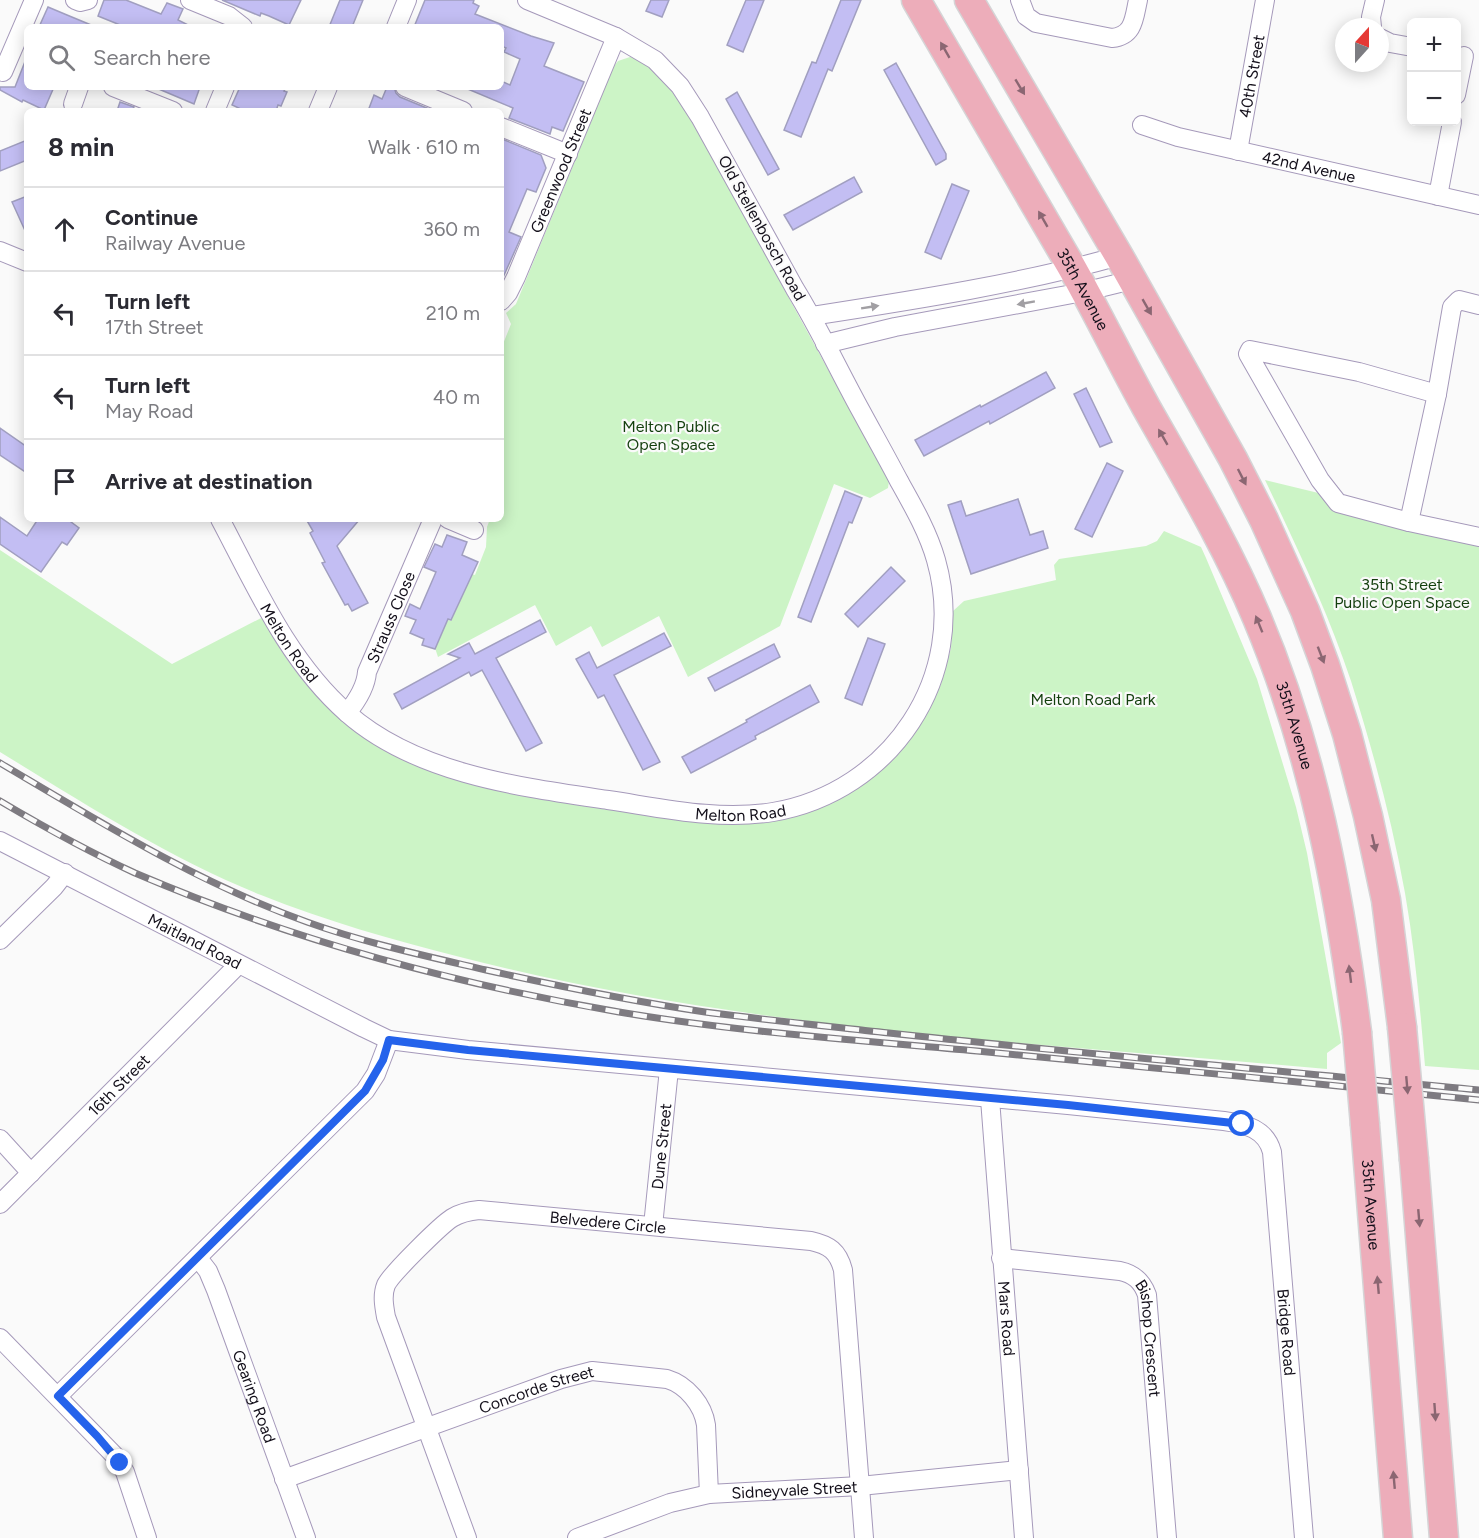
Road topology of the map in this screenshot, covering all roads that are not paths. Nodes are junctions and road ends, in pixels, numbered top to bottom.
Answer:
1 (33, 0) edge
2 (75, 0) edge
3 (88, 0) edge
4 (190, 0) edge
5 (407, 0) edge
6 (527, 0) edge
7 (916, 0) edge
8 (969, 0) edge
9 (1020, 0) edge
10 (1138, 0) edge
11 (1265, 0) edge
12 (1375, 0) edge
13 (1371, 18) edge
14 (239, 24) edge
15 (397, 24) edge
16 (616, 37) junction
17 (1389, 42) edge
18 (1407, 46) edge
19 (1466, 57) edge
20 (3, 72) dead end
21 (1461, 76) edge
22 (120, 90) edge
23 (224, 90) edge
24 (327, 90) edge
25 (412, 90) edge
26 (165, 108) edge
27 (216, 108) edge
28 (319, 108) edge
29 (453, 108) edge
30 (1142, 125) dead end
31 (1451, 126) edge
32 (504, 128) edge
33 (1238, 151) junction
34 (568, 154) junction
35 (1438, 196) junction
36 (1479, 205) edge
37 (0, 250) edge
38 (24, 261) edge
39 (1126, 268) junction
40 (1078, 281) junction
41 (504, 298) edge
42 (1479, 305) edge
43 (812, 316) junction
44 (825, 344) junction
45 (1437, 394) junction
46 (222, 522) edge
47 (432, 522) edge
48 (455, 522) edge
49 (1409, 522) junction
50 (474, 530) dead end
51 (1479, 537) edge
52 (347, 713) junction
53 (0, 841) edge
54 (65, 873) junction
55 (0, 940) edge
56 (238, 965) junction
57 (389, 1040) junction
58 (669, 1069) junction
59 (990, 1099) junction
60 (1259, 1131) joint
61 (0, 1139) edge
62 (31, 1173) junction
63 (0, 1204) edge
64 (653, 1226) junction
65 (198, 1258) junction
66 (1001, 1258) junction
67 (0, 1338) edge
68 (58, 1396) junction
69 (426, 1426) junction
70 (1019, 1470) junction
71 (284, 1479) junction
72 (861, 1486) junction
73 (709, 1494) junction
74 (147, 1538) edge
75 (306, 1538) edge
76 (467, 1538) edge
77 (578, 1538) edge
78 (864, 1538) edge
79 (1024, 1538) edge
80 (1167, 1538) edge
81 (1304, 1538) edge
82 (1398, 1538) edge
83 (1444, 1538) edge

1 - 20 street
2 - 3 street
4 - 14 street
5 - 15 street
6 - 16 street, Old Stellenbosch Road
40 -> 7 main road, 35th Avenue
8 -> 39 main road
9 - 10 street
11 - 33 street, 40th Street
12 - 13 street
16 - 34 street, Greenwood Street
16 - 43 street, Old Stellenbosch Road
17 - 18 street
19 - 21 street
22 - 26 street
23 - 27 street
24 - 28 street
25 - 29 street
30 - 33 street, 42nd Avenue
31 - 35 street
32 - 34 street
33 - 35 street, 42nd Avenue
34 - 41 street, Greenwood Street
35 - 36 street, 42nd Avenue
37 - 38 street
39 - 40 street, Old Stellenbosch Road
39 - 40 street, Old Stellenbosch Road
39 -> 83 main road, bridge
43 -> 40 street, Old Stellenbosch Road
40 -> 44 street, Old Stellenbosch Road
82 -> 40 main road, 35th Avenue, bridge
42 - 45 street
43 - 44 street, Melton Road
44 - 52 street, Melton Road
45 - 49 street
45 - 49 street
46 - 52 street, Melton Road
47 - 52 street, Strauss Close
48 - 50 street
49 - 51 street
53 - 54 street, Maitland Road
54 - 55 street
54 - 56 street, Maitland Road
56 - 57 street, Maitland Road
56 - 62 street, 16th Street
57 - 58 street, Maitland Road
57 - 65 street
58 - 59 street, Maitland Road
58 - 64 street, Dune Street
59 - 60 street, Maitland Road
59 - 66 street, Mars Road
60 - 81 street, Bridge Road
61 - 62 street
62 - 63 street, 16th Street
64 - 69 street, Belvedere Circle
64 - 72 street, Belvedere Circle
65 - 68 street
65 - 71 street, Gearing Road
66 - 70 street, Mars Road
66 - 80 street, Bishop Crescent
67 - 68 street
68 - 74 street
69 - 71 street, Concorde Street
69 - 73 street, Concorde Street
69 - 76 street, Belvedere Circle
70 - 72 street, Sidneyvale Street
70 - 79 street, Mars Road
71 - 75 street, Gearing Road
72 - 73 street, Sidneyvale Street
72 - 78 street, Belvedere Circle
73 - 77 street, Sidneyvale Street

